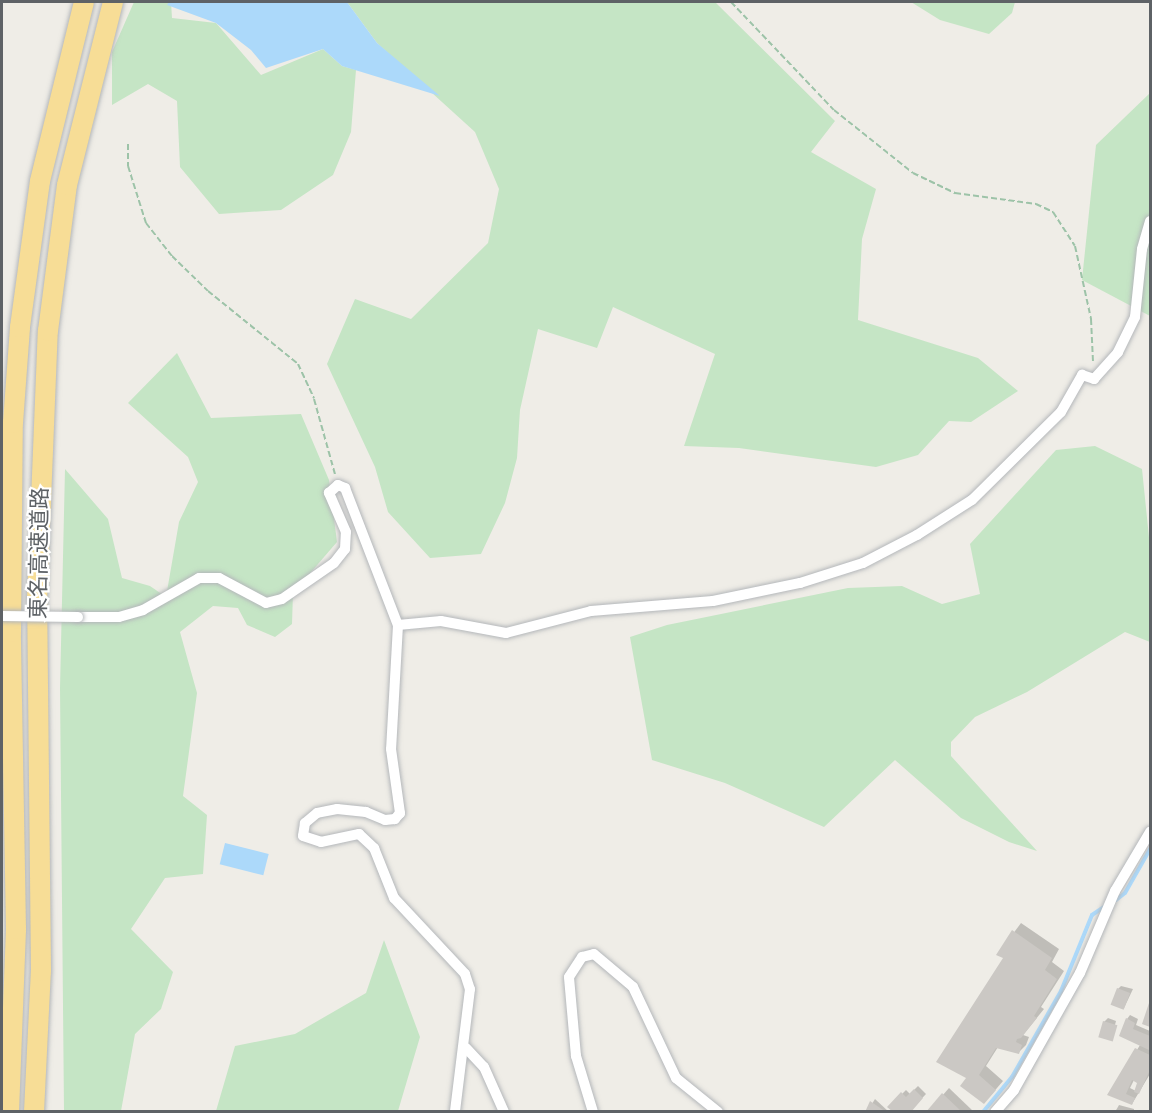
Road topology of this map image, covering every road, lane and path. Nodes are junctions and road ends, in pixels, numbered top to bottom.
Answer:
1 (84, 2) edge
2 (113, 2) edge
3 (731, 2) edge
4 (128, 144) dead end
5 (1150, 221) edge
6 (1094, 379) junction
7 (338, 485) junction
8 (2, 616) edge
9 (398, 626) junction
10 (1150, 832) edge
11 (466, 1048) junction
12 (9, 1112) edge
13 (34, 1112) edge
14 (455, 1112) edge
15 (504, 1112) edge
16 (593, 1112) edge
17 (718, 1112) edge
18 (995, 1112) edge

1 - 12 highway, 東名高速道路
2 - 13 highway, 東名高速道路
3 - 6 path
4 - 7 path
5 - 6 street
6 - 9 street
7 - 8 street, bridge
7 - 9 street
9 - 11 street
10 - 18 street
11 - 14 street
11 - 15 street
16 - 17 street

